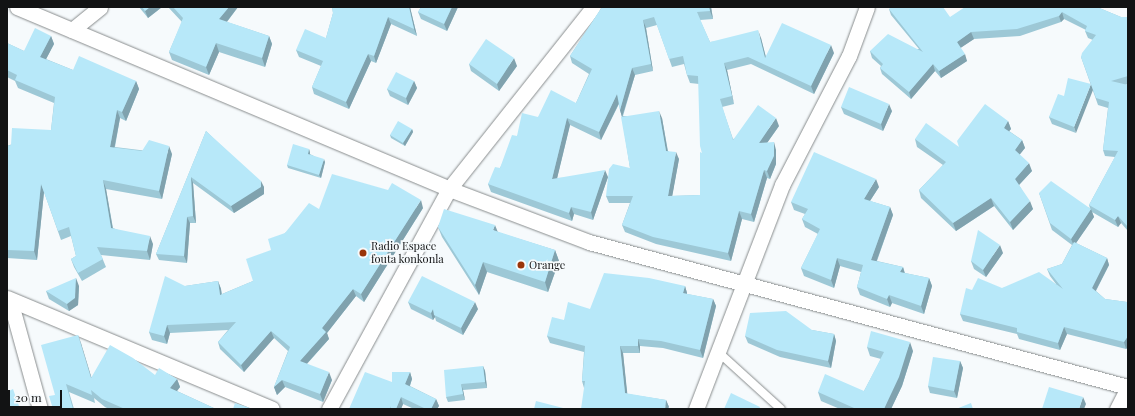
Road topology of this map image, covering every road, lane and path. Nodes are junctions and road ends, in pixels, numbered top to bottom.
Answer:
1 (17, 7) edge
2 (100, 7) edge
3 (593, 7) edge
4 (867, 7) edge
5 (72, 30) junction
6 (449, 189) junction
7 (742, 284) junction
8 (9, 299) edge
9 (717, 351) junction
10 (1128, 387) edge
11 (40, 409) edge
12 (272, 409) edge
13 (330, 409) edge
14 (696, 409) edge
15 (780, 409) edge
16 (1117, 409) edge

1 - 5 street
2 - 5 street
3 - 6 street
4 - 7 street
5 - 6 street
6 - 7 street
6 - 13 street
7 - 9 street
7 - 10 street
8 - 11 street
8 - 12 street
9 - 14 street
9 - 15 lane
10 - 16 street

